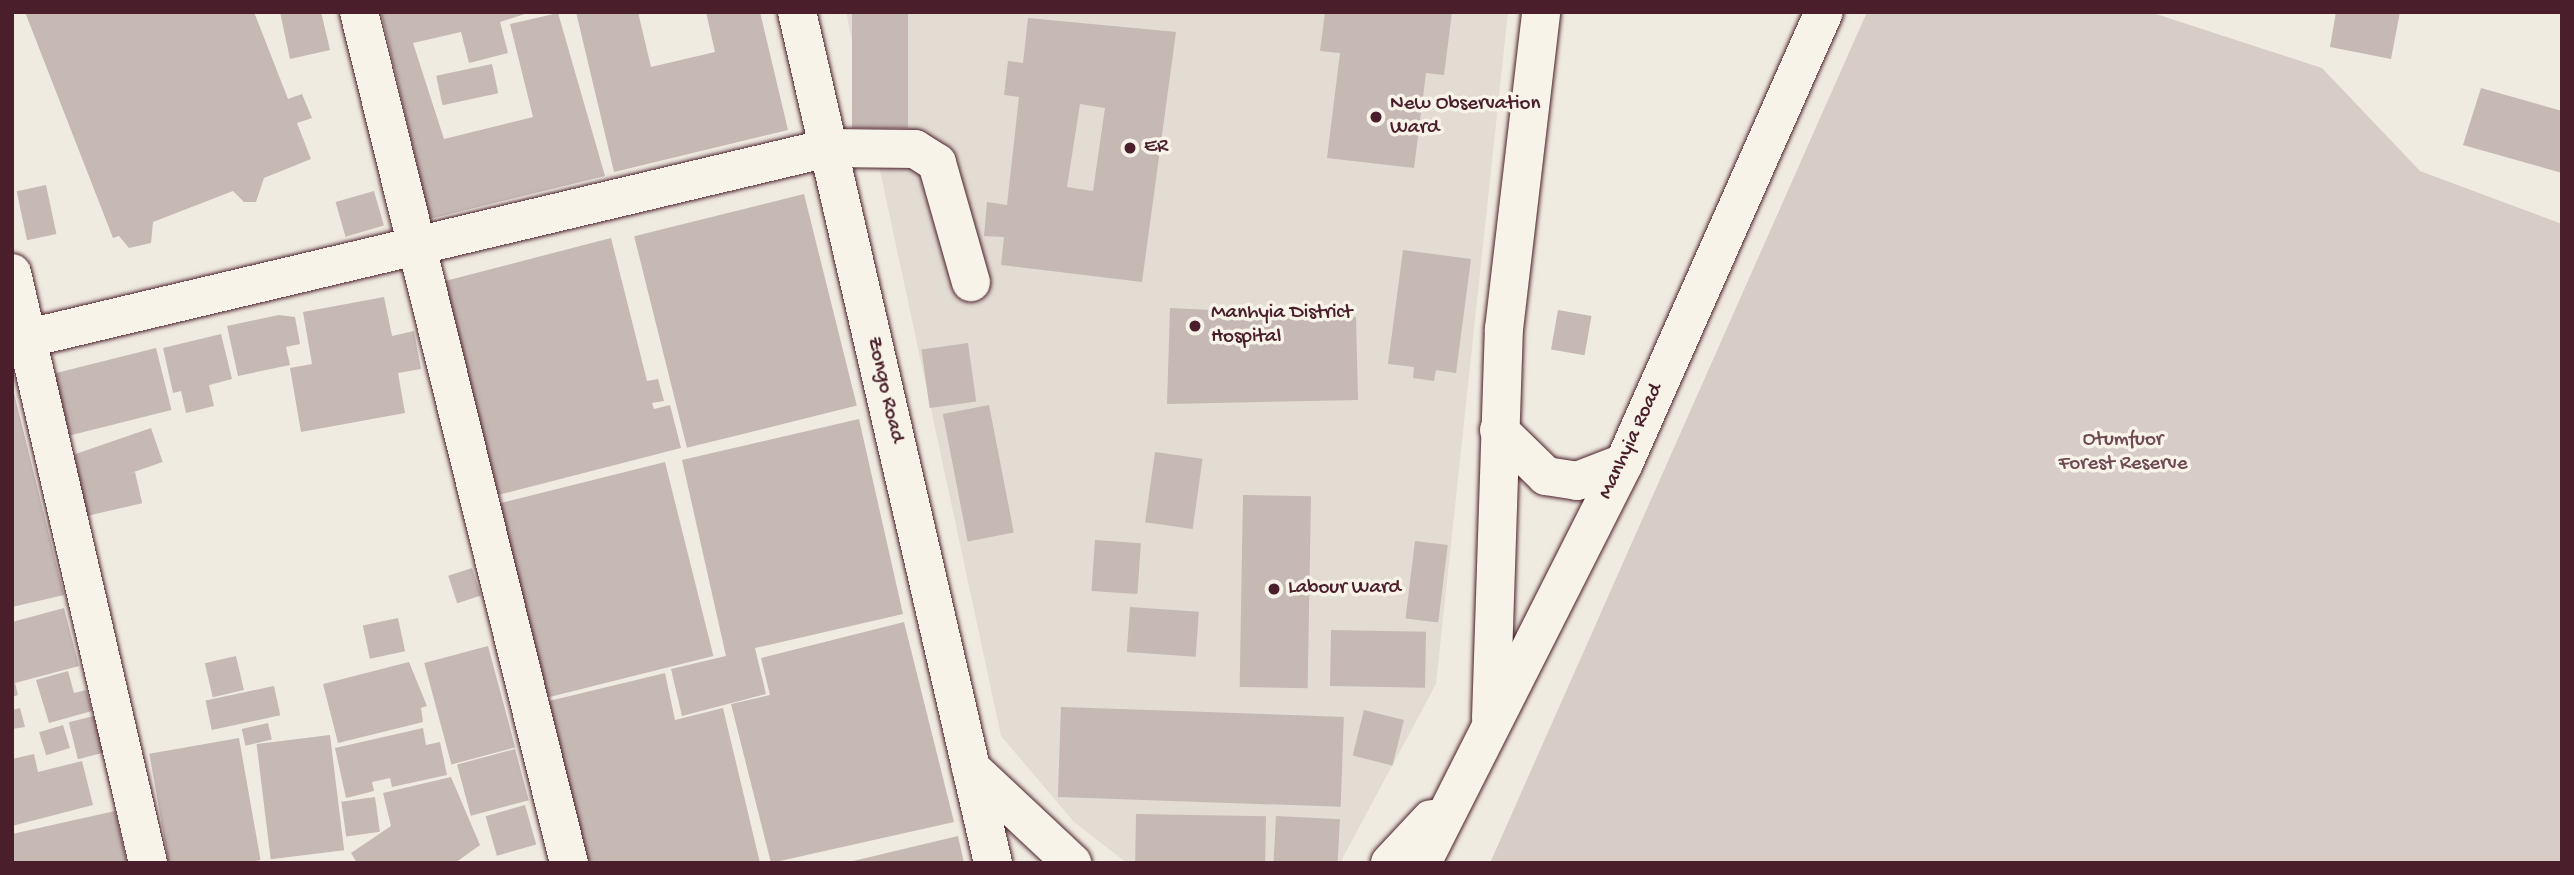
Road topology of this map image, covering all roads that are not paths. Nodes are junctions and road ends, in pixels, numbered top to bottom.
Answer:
1 (359, 12) edge
2 (797, 12) edge
3 (1541, 12) edge
4 (1824, 12) edge
5 (828, 148) junction
6 (414, 251) junction
7 (12, 273) edge
8 (971, 282) dead end
9 (20, 340) edge
10 (1499, 430) junction
11 (1624, 463) junction
12 (1491, 718) junction
13 (971, 768) junction
14 (1454, 790) junction
15 (149, 863) edge
16 (569, 863) edge
17 (993, 863) edge
18 (1072, 863) edge
19 (1390, 863) edge
20 (1422, 863) edge

1 - 6 street
2 - 5 street, Zongo Road
3 - 10 street
4 - 11 street, Manhyia Road
5 - 6 street
5 - 8 street
5 - 13 street, Zongo Road
6 - 9 street
6 - 16 street
7 - 9 street
9 - 15 street
10 - 11 street
10 - 12 street
11 - 12 street, Manhyia Road
12 - 14 street, Manhyia Road
13 - 17 street, Zongo Road
13 - 18 street
14 - 19 street
14 - 20 street, Manhyia Road

